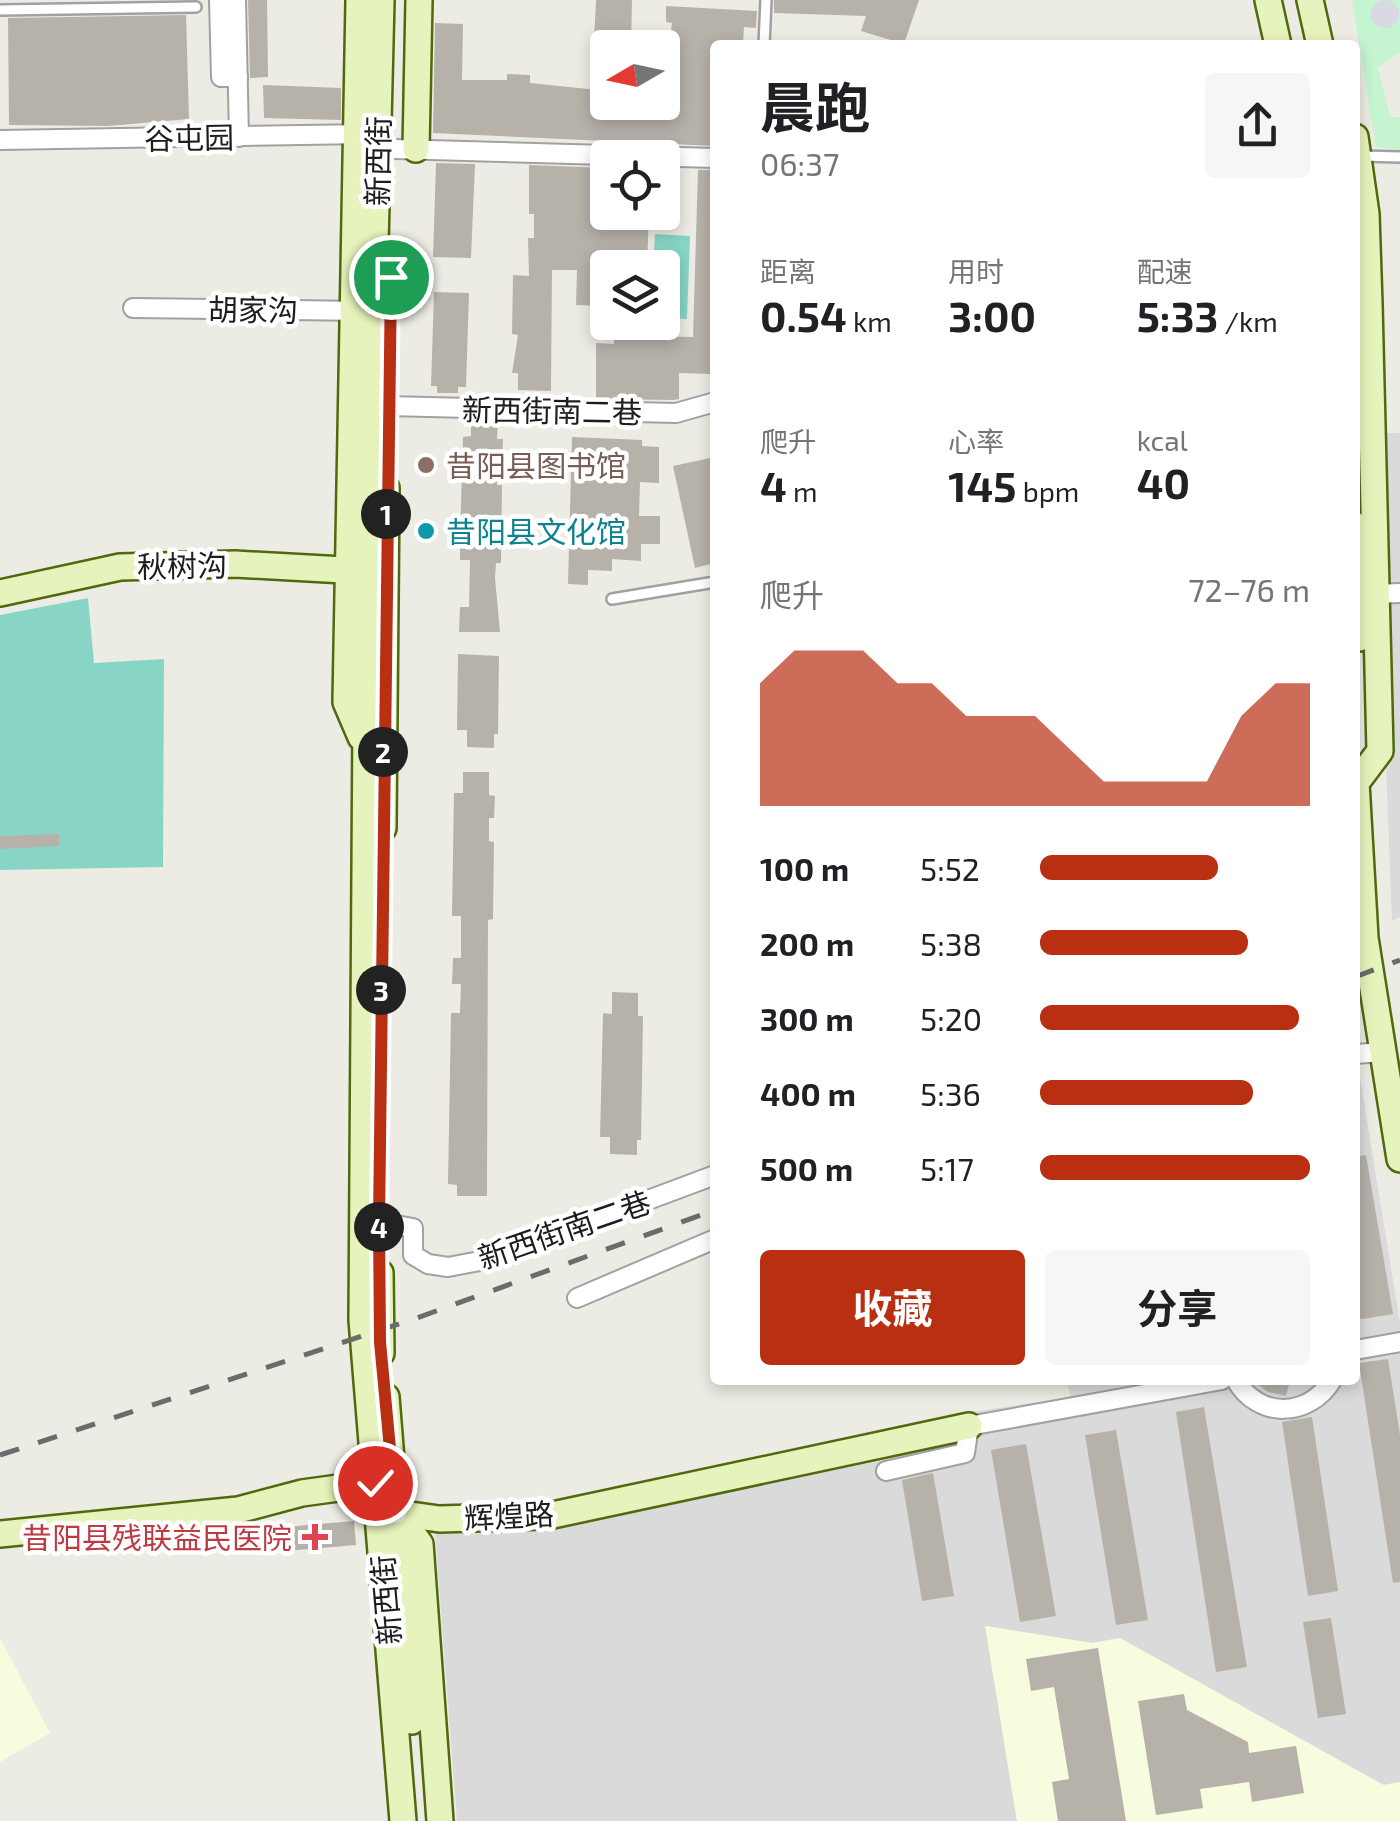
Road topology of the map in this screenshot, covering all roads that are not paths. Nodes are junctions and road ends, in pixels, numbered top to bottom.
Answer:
1 (220, 0) edge
2 (236, 0) edge
3 (359, 0) edge
4 (381, 0) edge
5 (398, 0) edge
6 (419, 0) edge
7 (766, 0) edge
8 (1268, 0) edge
9 (1293, 0) edge
10 (1310, 0) edge
11 (1327, 0) edge
12 (196, 7) dead end
13 (0, 10) edge
14 (764, 40) edge
15 (1277, 40) edge
16 (1301, 40) edge
17 (1319, 40) edge
18 (1336, 40) edge
19 (238, 77) junction
20 (240, 136) junction
21 (0, 140) edge
22 (386, 142) junction
23 (1360, 151) edge
24 (710, 158) edge
25 (1400, 158) edge
26 (134, 308) dead end
27 (363, 311) junction
28 (1360, 341) edge
29 (710, 403) edge
30 (388, 406) junction
31 (1363, 452) edge
32 (1361, 535) edge
33 (358, 570) junction
34 (710, 583) edge
35 (0, 593) edge
36 (1388, 594) edge
37 (612, 598) dead end
38 (1360, 616) edge
39 (1360, 776) edge
40 (1360, 832) edge
41 (1383, 1052) junction
42 (1360, 1054) edge
43 (1396, 1117) edge
44 (1400, 1159) edge
45 (710, 1177) edge
46 (379, 1222) junction
47 (710, 1241) edge
48 (577, 1298) dead end
49 (1400, 1342) edge
50 (1360, 1349) edge
51 (1194, 1385) edge
52 (1241, 1385) edge
53 (1327, 1385) edge
54 (969, 1426) junction
55 (886, 1471) dead end
56 (375, 1483) junction
57 (396, 1513) junction
58 (0, 1534) edge
59 (403, 1821) edge
60 (420, 1821) edge
61 (440, 1821) edge

1 - 19 street
2 - 19 street
3 - 22 main road
4 - 22 main road, 新西街
5 - 22 main road, 新西街
6 - 22 main road
7 - 14 lane
8 - 15 main road
9 - 16 main road
10 - 17 main road
11 - 18 main road
12 - 13 lane
19 - 20 street
20 - 21 street, 谷屯园
20 - 22 street, 谷屯园
22 - 24 street, 谷屯园
22 - 27 main road, 新西街
22 - 30 main road, 新西街
23 - 25 lane
26 - 27 street, 胡家沟
27 - 33 main road, 新西街
28 - 31 main road
29 - 30 street, 新西街南二巷
30 - 46 main road, 新西街
31 - 32 main road
32 - 36 main road
32 - 38 main road
33 - 35 main road, 秋树沟
33 - 56 main road, 新西街
34 - 37 lane
36 - 39 main road
40 - 41 main road
41 - 42 street
41 - 43 main road
43 - 44 main road
45 - 46 street, 新西街南二巷
46 - 57 main road, 新西街
47 - 48 street
49 - 50 street
51 - 54 street
52 - 53 street
54 - 55 street
54 - 57 main road, 辉煌路
56 - 57 main road
56 - 58 main road
56 - 59 main road, 新西街
57 - 60 main road, 新西街
57 - 61 main road

